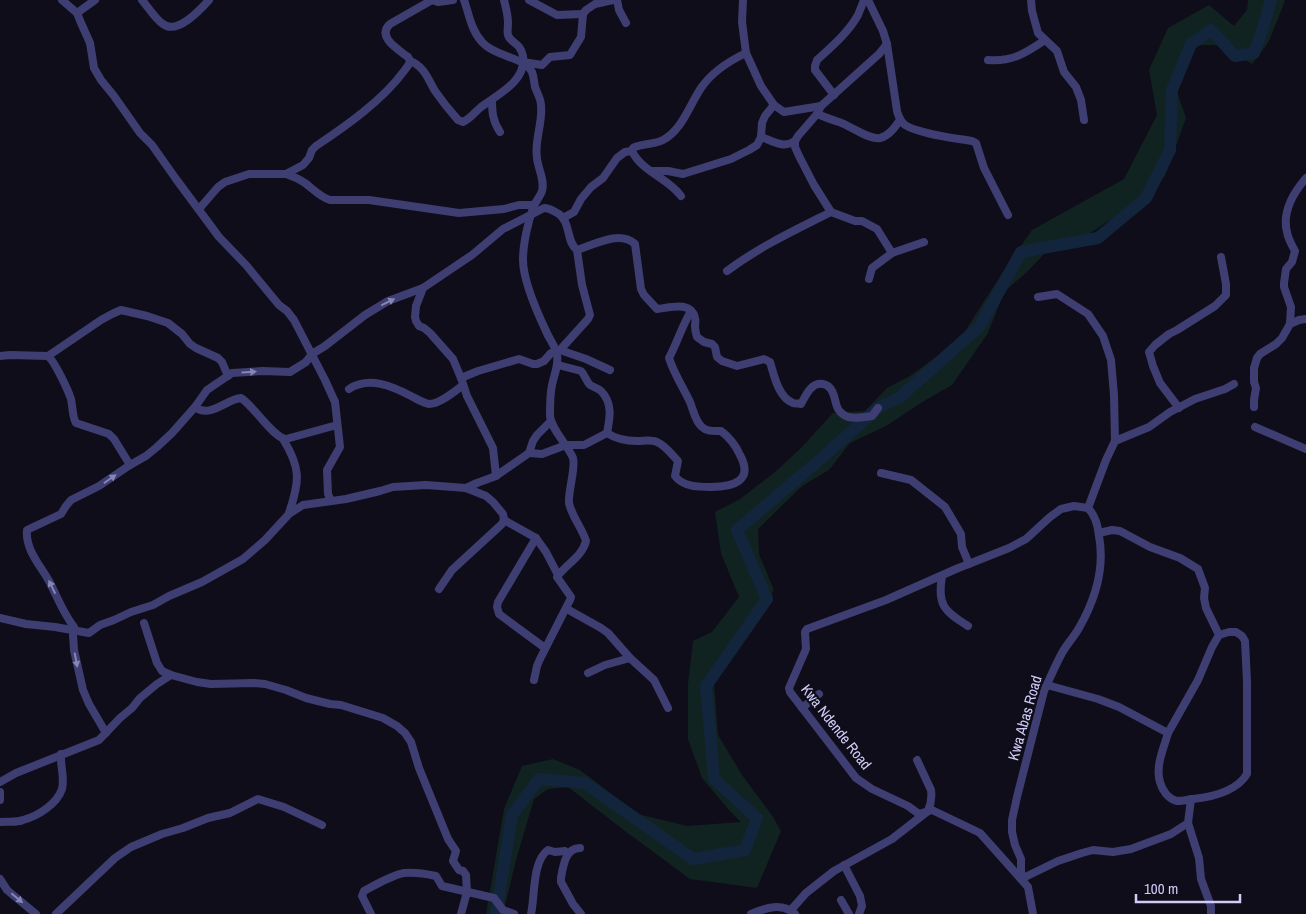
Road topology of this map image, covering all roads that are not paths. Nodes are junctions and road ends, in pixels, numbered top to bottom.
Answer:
1 (62, 0) edge
2 (95, 0) edge
3 (142, 0) edge
4 (209, 0) edge
5 (432, 0) edge
6 (453, 0) edge
7 (464, 0) edge
8 (504, 0) edge
9 (529, 0) edge
10 (613, 0) edge
11 (617, 0) edge
12 (743, 0) edge
13 (866, 0) edge
14 (1031, 0) edge
15 (77, 13) junction
16 (583, 14) junction
17 (626, 23) dead end
18 (1044, 40) junction
19 (888, 44) junction
20 (746, 53) junction
21 (988, 60) dead end
22 (410, 61) junction
23 (523, 62) junction
24 (834, 95) junction
25 (492, 100) junction
26 (774, 105) junction
27 (821, 106) junction
28 (817, 114) junction
29 (900, 120) junction
30 (1084, 120) dead end
31 (500, 132) dead end
32 (761, 137) junction
33 (795, 141) junction
34 (632, 151) junction
35 (651, 172) junction
36 (286, 174) junction
37 (1306, 178) edge
38 (682, 196) dead end
39 (534, 205) junction
40 (199, 209) junction
41 (831, 212) junction
42 (531, 214) junction
43 (1008, 215) dead end
44 (563, 218) junction
45 (924, 242) dead end
46 (577, 250) junction
47 (892, 253) junction
48 (1221, 257) dead end
49 (727, 271) dead end
50 (869, 279) dead end
51 (423, 288) junction
52 (1038, 297) dead end
53 (691, 311) junction
54 (1306, 319) edge
55 (1290, 324) junction
56 (558, 350) junction
57 (312, 354) junction
58 (0, 356) edge
59 (48, 356) junction
60 (558, 365) junction
61 (610, 370) dead end
62 (228, 376) junction
63 (462, 381) junction
64 (1234, 384) dead end
65 (349, 388) dead end
66 (195, 407) junction
67 (1254, 407) dead end
68 (878, 408) dead end
69 (1179, 408) junction
70 (551, 421) junction
71 (337, 425) junction
72 (1256, 427) dead end
73 (607, 433) junction
74 (283, 439) junction
75 (1115, 441) junction
76 (566, 445) junction
77 (584, 445) junction
78 (1306, 449) edge
79 (528, 453) junction
80 (574, 460) junction
81 (130, 465) junction
82 (881, 473) dead end
83 (496, 476) junction
84 (466, 488) junction
85 (331, 502) junction
86 (1088, 508) junction
87 (289, 514) junction
88 (504, 520) junction
89 (1099, 532) junction
90 (536, 538) junction
91 (969, 564) junction
92 (558, 575) junction
93 (942, 576) junction
94 (439, 589) dead end
95 (567, 609) junction
96 (0, 618) edge
97 (144, 623) dead end
98 (968, 626) dead end
99 (74, 630) junction
100 (1218, 635) junction
101 (545, 648) junction
102 (630, 658) junction
103 (588, 673) dead end
104 (171, 675) junction
105 (534, 680) dead end
106 (1046, 685) junction
107 (819, 694) dead end
108 (668, 708) dead end
109 (802, 708) junction
110 (106, 733) junction
111 (1168, 733) junction
112 (61, 754) junction
113 (917, 760) dead end
114 (0, 782) edge
115 (0, 792) edge
116 (1191, 799) junction
117 (0, 800) edge
118 (928, 811) junction
119 (0, 822) edge
120 (1188, 823) junction
121 (322, 825) dead end
122 (580, 848) dead end
123 (568, 853) junction
124 (844, 864) junction
125 (0, 879) edge
126 (1021, 879) junction
127 (467, 892) junction
128 (841, 900) dead end
129 (793, 912) edge
130 (36, 914) edge
131 (56, 914) edge
132 (371, 914) edge
133 (461, 914) edge
134 (514, 914) edge
135 (531, 914) edge
136 (581, 914) edge
137 (751, 914) edge
138 (849, 914) edge
139 (859, 914) edge
140 (1033, 914) edge
141 (1211, 914) edge

1 - 15 street
2 - 15 street
3 - 4 street
5 - 6 street
5 - 22 street
7 - 23 street
8 - 23 street
9 - 16 street
10 - 16 street
11 - 17 street
12 - 20 street
13 - 19 street
13 - 24 street
14 - 18 street
15 - 40 street
16 - 23 street
18 - 21 street
18 - 30 street
19 - 24 street
19 - 29 street
20 - 26 street
20 - 34 street
22 - 25 street
22 - 36 street
23 - 25 street
23 - 39 street
24 - 27 street
25 - 31 street
26 - 27 street
26 - 32 street
27 - 28 street
28 - 29 street
28 - 33 street
29 - 43 street
32 - 33 street
32 - 35 street
33 - 41 street
34 - 35 street
34 - 44 street
35 - 38 street
36 - 39 street
36 - 40 street
37 - 55 street
39 - 42 street
40 - 57 street
41 - 47 street
41 - 49 street
42 - 44 street
42 - 51 street
42 - 56 street
44 - 46 street
45 - 47 street
46 - 53 street
46 - 56 street
47 - 50 street
48 - 69 street
57 -> 51 street
51 - 63 street
52 - 75 street
53 - 68 street
53 - 73 street
54 - 55 street
55 - 67 street
56 - 60 street
56 - 61 street
56 - 63 street
62 -> 57 street
57 - 71 street
58 - 59 street
59 - 62 street
59 - 81 street
60 - 70 street
60 - 73 street
62 - 66 street
63 - 65 street
63 - 83 street
64 - 69 street
66 - 74 street
66 - 81 street
69 - 75 street
70 - 76 street
70 - 79 street
71 - 74 street
71 - 85 street
72 - 78 street
73 - 77 street
74 - 87 street
75 - 86 street
76 - 77 street
76 - 79 street
76 - 80 street
77 - 80 street
79 - 83 street
80 - 92 street
99 -> 81 street
82 - 91 street
83 - 84 street
84 - 85 street
84 - 88 street
85 - 87 street
86 - 89 street, Kwa Abas Road
86 - 91 street, Kwa Ndende Road
87 - 99 street
88 - 90 street
88 - 94 street
89 - 100 street
89 - 106 street, Kwa Abas Road
90 - 92 street
90 - 101 street
91 - 93 street, Kwa Ndende Road
92 - 95 street
93 - 98 street
93 - 109 street, Kwa Ndende Road
95 - 101 street
95 - 102 street
96 - 99 street
97 - 104 street
99 -> 110 street
100 - 111 street
100 - 116 street
101 - 105 street
102 - 103 street
102 - 108 street
104 - 110 street
104 - 127 street
106 - 111 street
106 - 126 street, Kwa Abas Road
107 - 109 street
109 - 118 street, Kwa Ndende Road
110 - 112 street
111 - 116 street
112 - 114 street
112 - 119 street
113 - 118 street
115 - 117 street
116 - 120 street
118 - 124 street
118 - 126 street, Kwa Ndende Road
120 - 126 street
120 - 141 street
121 - 131 street
122 - 123 street
123 - 135 street
123 - 136 street
124 - 129 street
124 - 139 street
125 -> 130 street
126 - 140 street, Kwa Abas Road
127 - 132 street
127 - 133 street
127 - 134 street
128 - 138 street
129 - 137 street

